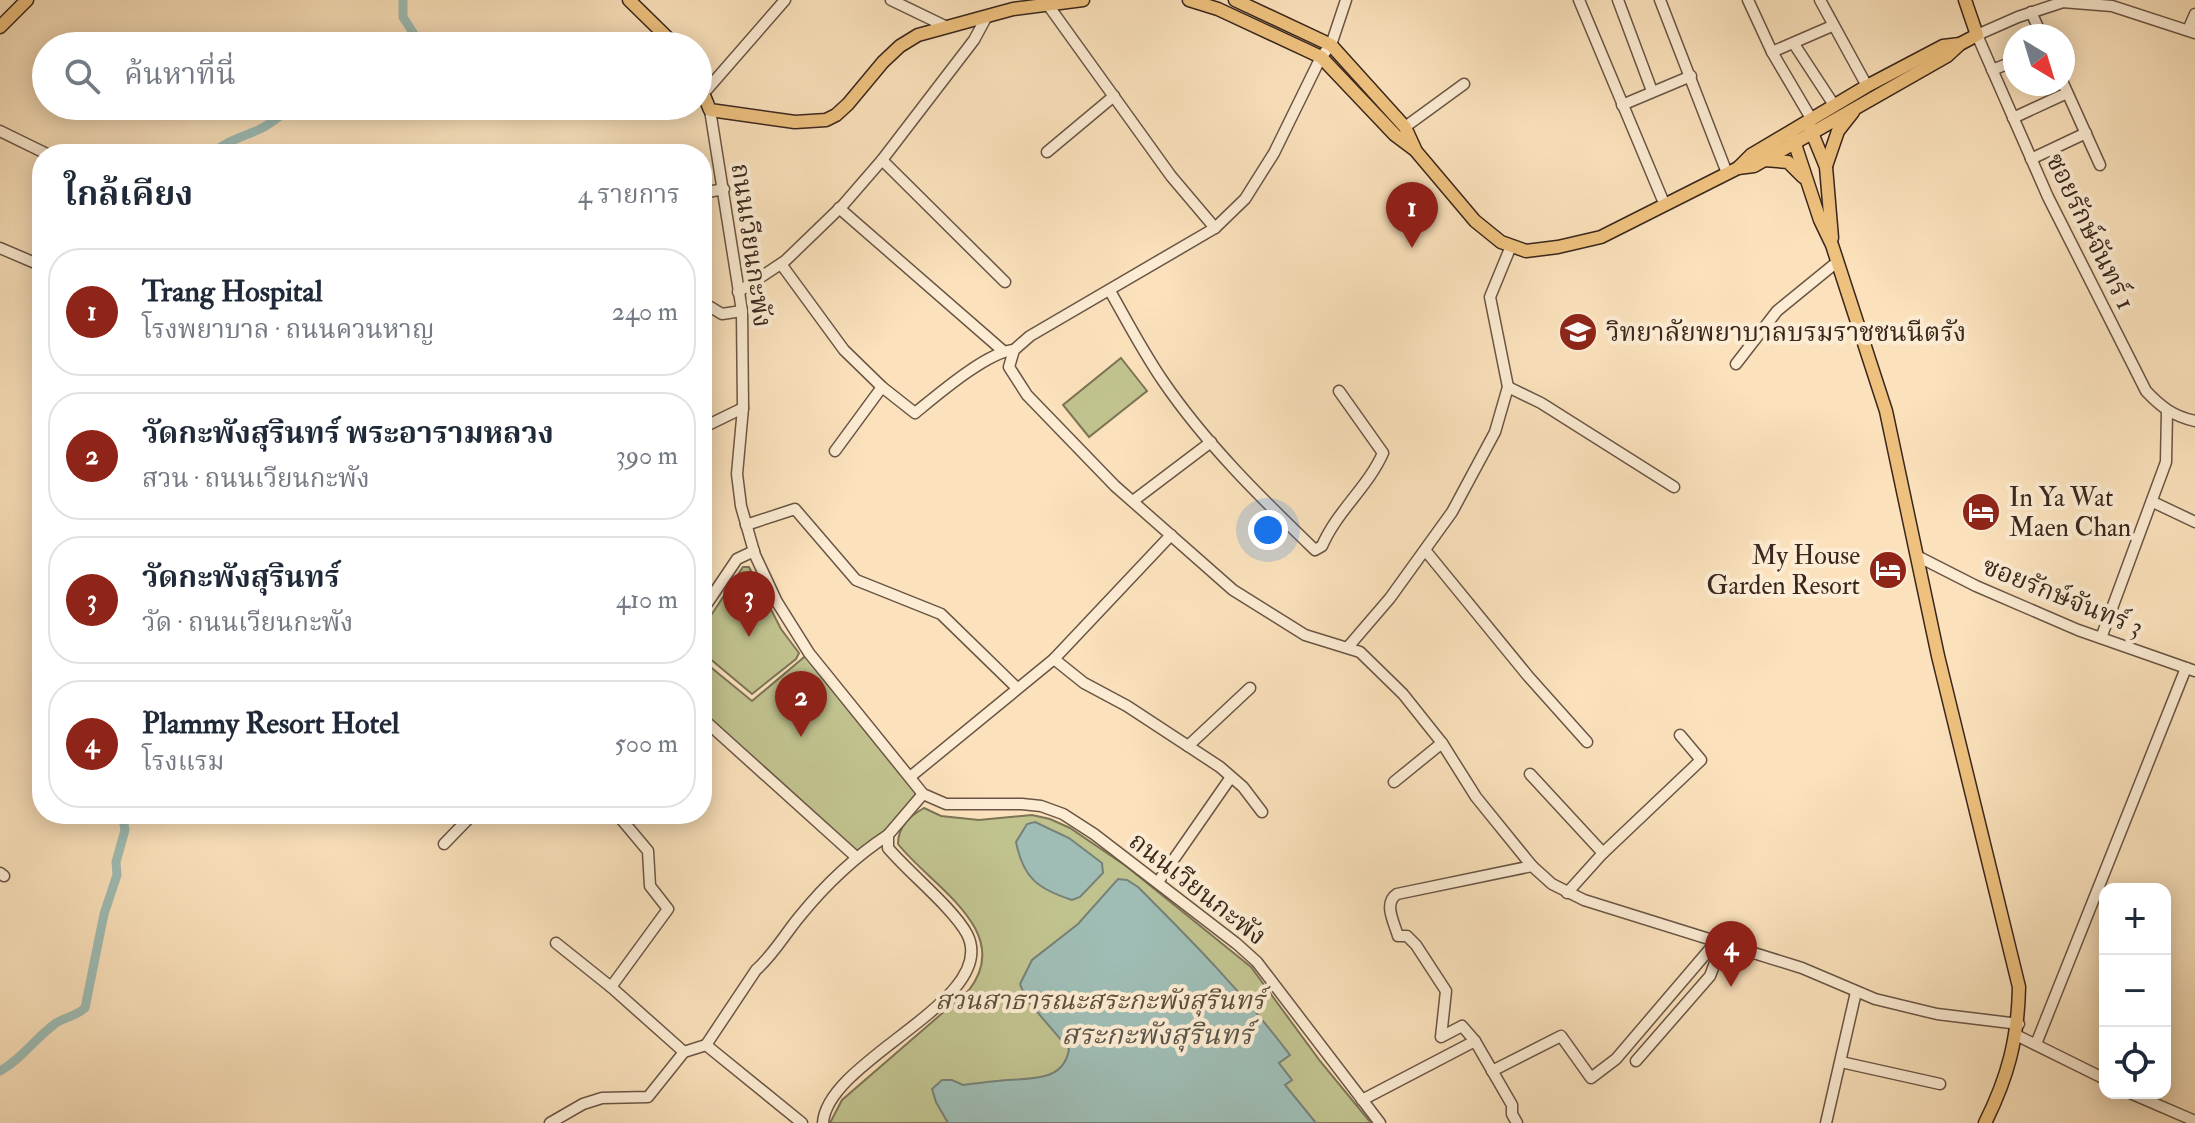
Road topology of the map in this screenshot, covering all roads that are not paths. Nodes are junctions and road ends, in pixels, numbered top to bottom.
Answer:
1 (27, 0) edge
2 (629, 0) edge
3 (785, 0) edge
4 (891, 0) edge
5 (1083, 0) edge
6 (1189, 0) edge
7 (1235, 0) edge
8 (1346, 0) edge
9 (1579, 0) edge
10 (1618, 0) edge
11 (1660, 0) edge
12 (1748, 0) edge
13 (1820, 0) edge
14 (1965, 0) edge
15 (2064, 1) edge
16 (1254, 4) edge
17 (2042, 4) edge
18 (1048, 5) junction
19 (2031, 12) junction
20 (2195, 14) edge
21 (987, 16) junction
22 (2036, 24) edge
23 (945, 26) junction
24 (1832, 26) junction
25 (0, 27) edge
26 (662, 32) edge
27 (2192, 32) edge
28 (1977, 35) junction
29 (1794, 44) junction
30 (1960, 44) junction
31 (1331, 45) junction
32 (1772, 52) junction
33 (1321, 57) junction
34 (2003, 66) edge
35 (1992, 70) junction
36 (712, 76) edge
37 (1691, 76) junction
38 (1464, 84) dead end
39 (1867, 86) junction
40 (1652, 91) junction
41 (1114, 96) junction
42 (2051, 96) edge
43 (2069, 96) edge
44 (1865, 101) junction
45 (1622, 105) junction
46 (1834, 105) junction
47 (712, 110) edge
48 (2013, 118) junction
49 (712, 120) edge
50 (1810, 125) junction
51 (1405, 127) junction
52 (0, 131) edge
53 (2086, 133) junction
54 (1794, 137) junction
55 (32, 147) edge
56 (1415, 150) junction
57 (1047, 152) dead end
58 (2031, 159) junction
59 (882, 160) junction
60 (1764, 160) junction
61 (2100, 165) dead end
62 (1826, 167) junction
63 (1732, 171) junction
64 (1805, 180) junction
65 (724, 189) junction
66 (712, 191) edge
67 (1664, 203) junction
68 (839, 208) junction
69 (1215, 228) junction
70 (1832, 245) junction
71 (1511, 246) junction
72 (0, 248) edge
73 (32, 262) edge
74 (1837, 262) junction
75 (781, 264) junction
76 (1005, 282) dead end
77 (1110, 291) junction
78 (738, 292) junction
79 (712, 308) edge
80 (742, 311) junction
81 (1008, 350) junction
82 (1736, 364) dead end
83 (882, 387) junction
84 (1508, 387) junction
85 (1339, 391) dead end
86 (743, 408) junction
87 (2167, 411) junction
88 (2195, 421) edge
89 (712, 423) edge
90 (1211, 442) junction
91 (835, 451) dead end
92 (1674, 487) dead end
93 (1133, 501) junction
94 (2153, 502) junction
95 (2195, 522) edge
96 (746, 525) junction
97 (1171, 535) junction
98 (1425, 550) junction
99 (754, 551) junction
100 (1917, 556) junction
101 (712, 596) edge
102 (2101, 638) junction
103 (1348, 647) junction
104 (1054, 659) junction
105 (2191, 669) edge
106 (1017, 688) junction
107 (1250, 688) dead end
108 (712, 727) edge
109 (1680, 735) dead end
110 (1587, 742) dead end
111 (1442, 743) junction
112 (1188, 746) junction
113 (1530, 774) dead end
114 (910, 777) junction
115 (1231, 777) junction
116 (1394, 782) dead end
117 (923, 794) junction
118 (1262, 812) dead end
119 (463, 824) edge
120 (625, 824) edge
121 (888, 835) junction
122 (444, 844) dead end
123 (1603, 853) junction
124 (855, 856) junction
125 (1532, 866) junction
126 (1158, 882) junction
127 (1567, 893) junction
128 (556, 943) dead end
129 (1719, 944) junction
130 (611, 987) junction
131 (1856, 992) junction
132 (2018, 1030) junction
133 (1475, 1041) junction
134 (2036, 1044) junction
135 (706, 1045) junction
136 (684, 1052) junction
137 (1636, 1061) dead end
138 (1841, 1062) junction
139 (1492, 1071) junction
140 (2099, 1076) edge
141 (1940, 1084) dead end
142 (2144, 1099) edge
143 (1362, 1100) junction
144 (2195, 1121) edge
145 (550, 1123) edge
146 (802, 1123) edge
147 (823, 1123) edge
148 (1380, 1123) edge
149 (1517, 1123) edge
150 (1826, 1123) edge
151 (1985, 1123) edge

1 - 25 main road
2 - 26 main road
3 - 36 street
4 - 23 street
5 - 18 main road
6 - 33 main road
7 - 16 main road
8 - 31 street
9 - 45 street
10 - 40 street
11 - 37 street
12 - 32 street
13 - 24 street
14 - 28 main road
15 - 17 street
15 - 27 street
16 - 31 main road
17 - 19 street
18 - 21 main road
18 - 41 street
19 - 22 street
19 - 28 street
20 - 27 street
21 - 23 main road
21 - 59 street
23 - 47 main road
24 - 29 street
24 - 39 street
28 - 30 main road
28 - 35 street, ซอยรักษ์จันทร์ 1
29 - 32 street
29 - 46 street
30 - 39 main road
30 - 44 main road
31 - 33 street
31 - 51 main road
32 - 50 street
33 - 56 main road
33 - 69 street
34 - 35 street
35 - 48 street, ซอยรักษ์จันทร์ 1
37 - 40 street
37 - 63 street
38 - 51 street
39 - 46 main road
40 - 45 street
41 - 57 street
41 - 69 street
42 - 48 street
43 - 53 street
44 - 50 main road
44 - 62 main road
45 - 67 street
46 - 50 main road
48 - 58 street, ซอยรักษ์จันทร์ 1
49 - 65 street, ถนนเวียนกะพัง
50 - 54 main road
50 - 62 main road
51 - 56 main road
52 - 55 street
53 - 58 street
53 - 61 street
54 - 60 main road
54 - 63 main road
54 - 64 main road
56 - 71 main road
58 - 87 street, ซอยรักษ์จันทร์ 1
59 - 68 street
59 - 76 street
60 - 63 main road
60 - 64 main road
62 - 70 main road
63 - 67 main road
64 - 70 main road
65 - 66 street
65 - 78 street, ถนนเวียนกะพัง
67 - 71 main road
68 - 75 street
68 - 81 street
69 - 77 street
70 - 74 main road
71 - 84 street
72 - 73 street
74 - 82 street
74 - 100 main road
75 - 78 street
75 - 83 street
77 - 81 street
77 - 90 street
78 - 80 street, ถนนเวียนกะพัง
79 - 80 street
80 - 86 street, ถนนเวียนกะพัง
81 - 83 street
81 - 93 street
83 - 91 street
84 - 92 street
84 - 98 street
85 - 90 street
86 - 89 street
86 - 96 street, ถนนเวียนกะพัง
87 - 88 street, ซอยรักษ์จันทร์ 1
87 - 94 street
90 - 93 street
93 - 97 street
94 - 95 street
94 - 102 street
96 - 99 street, ถนนเวียนกะพัง
96 - 106 street
97 - 103 street
97 - 104 street
98 - 103 street
98 - 110 street
99 - 101 street
99 - 114 street, ถนนเวียนกะพัง
100 - 102 street, ซอยรักษ์จันทร์ 3
100 - 132 main road
102 - 105 street, ซอยรักษ์จันทร์ 3
103 - 111 street
104 - 106 street
104 - 112 street
105 - 134 street
106 - 114 street
107 - 112 street
108 - 124 street
109 - 123 street
111 - 116 street
111 - 125 street
112 - 115 street
113 - 123 street
114 - 117 street, ถนนเวียนกะพัง
115 - 118 street
115 - 126 street
117 - 121 street
117 - 126 street, ถนนเวียนกะพัง
119 - 122 street
120 - 130 street
121 - 124 street
121 - 147 street
123 - 127 street
124 - 135 street
125 - 127 street
125 - 133 street
126 - 143 street, ถนนเวียนกะพัง
127 - 129 street
128 - 130 street
129 - 131 street
129 - 137 street
129 - 139 street
130 - 136 street
131 - 132 street
131 - 138 street
132 - 134 street
132 - 151 main road
133 - 139 street
133 - 143 street
134 - 140 street
135 - 136 street
135 - 146 street
136 - 145 street
138 - 141 street
138 - 150 street
139 - 149 street
142 - 144 street
143 - 148 street, ถนนเวียนกะพัง

